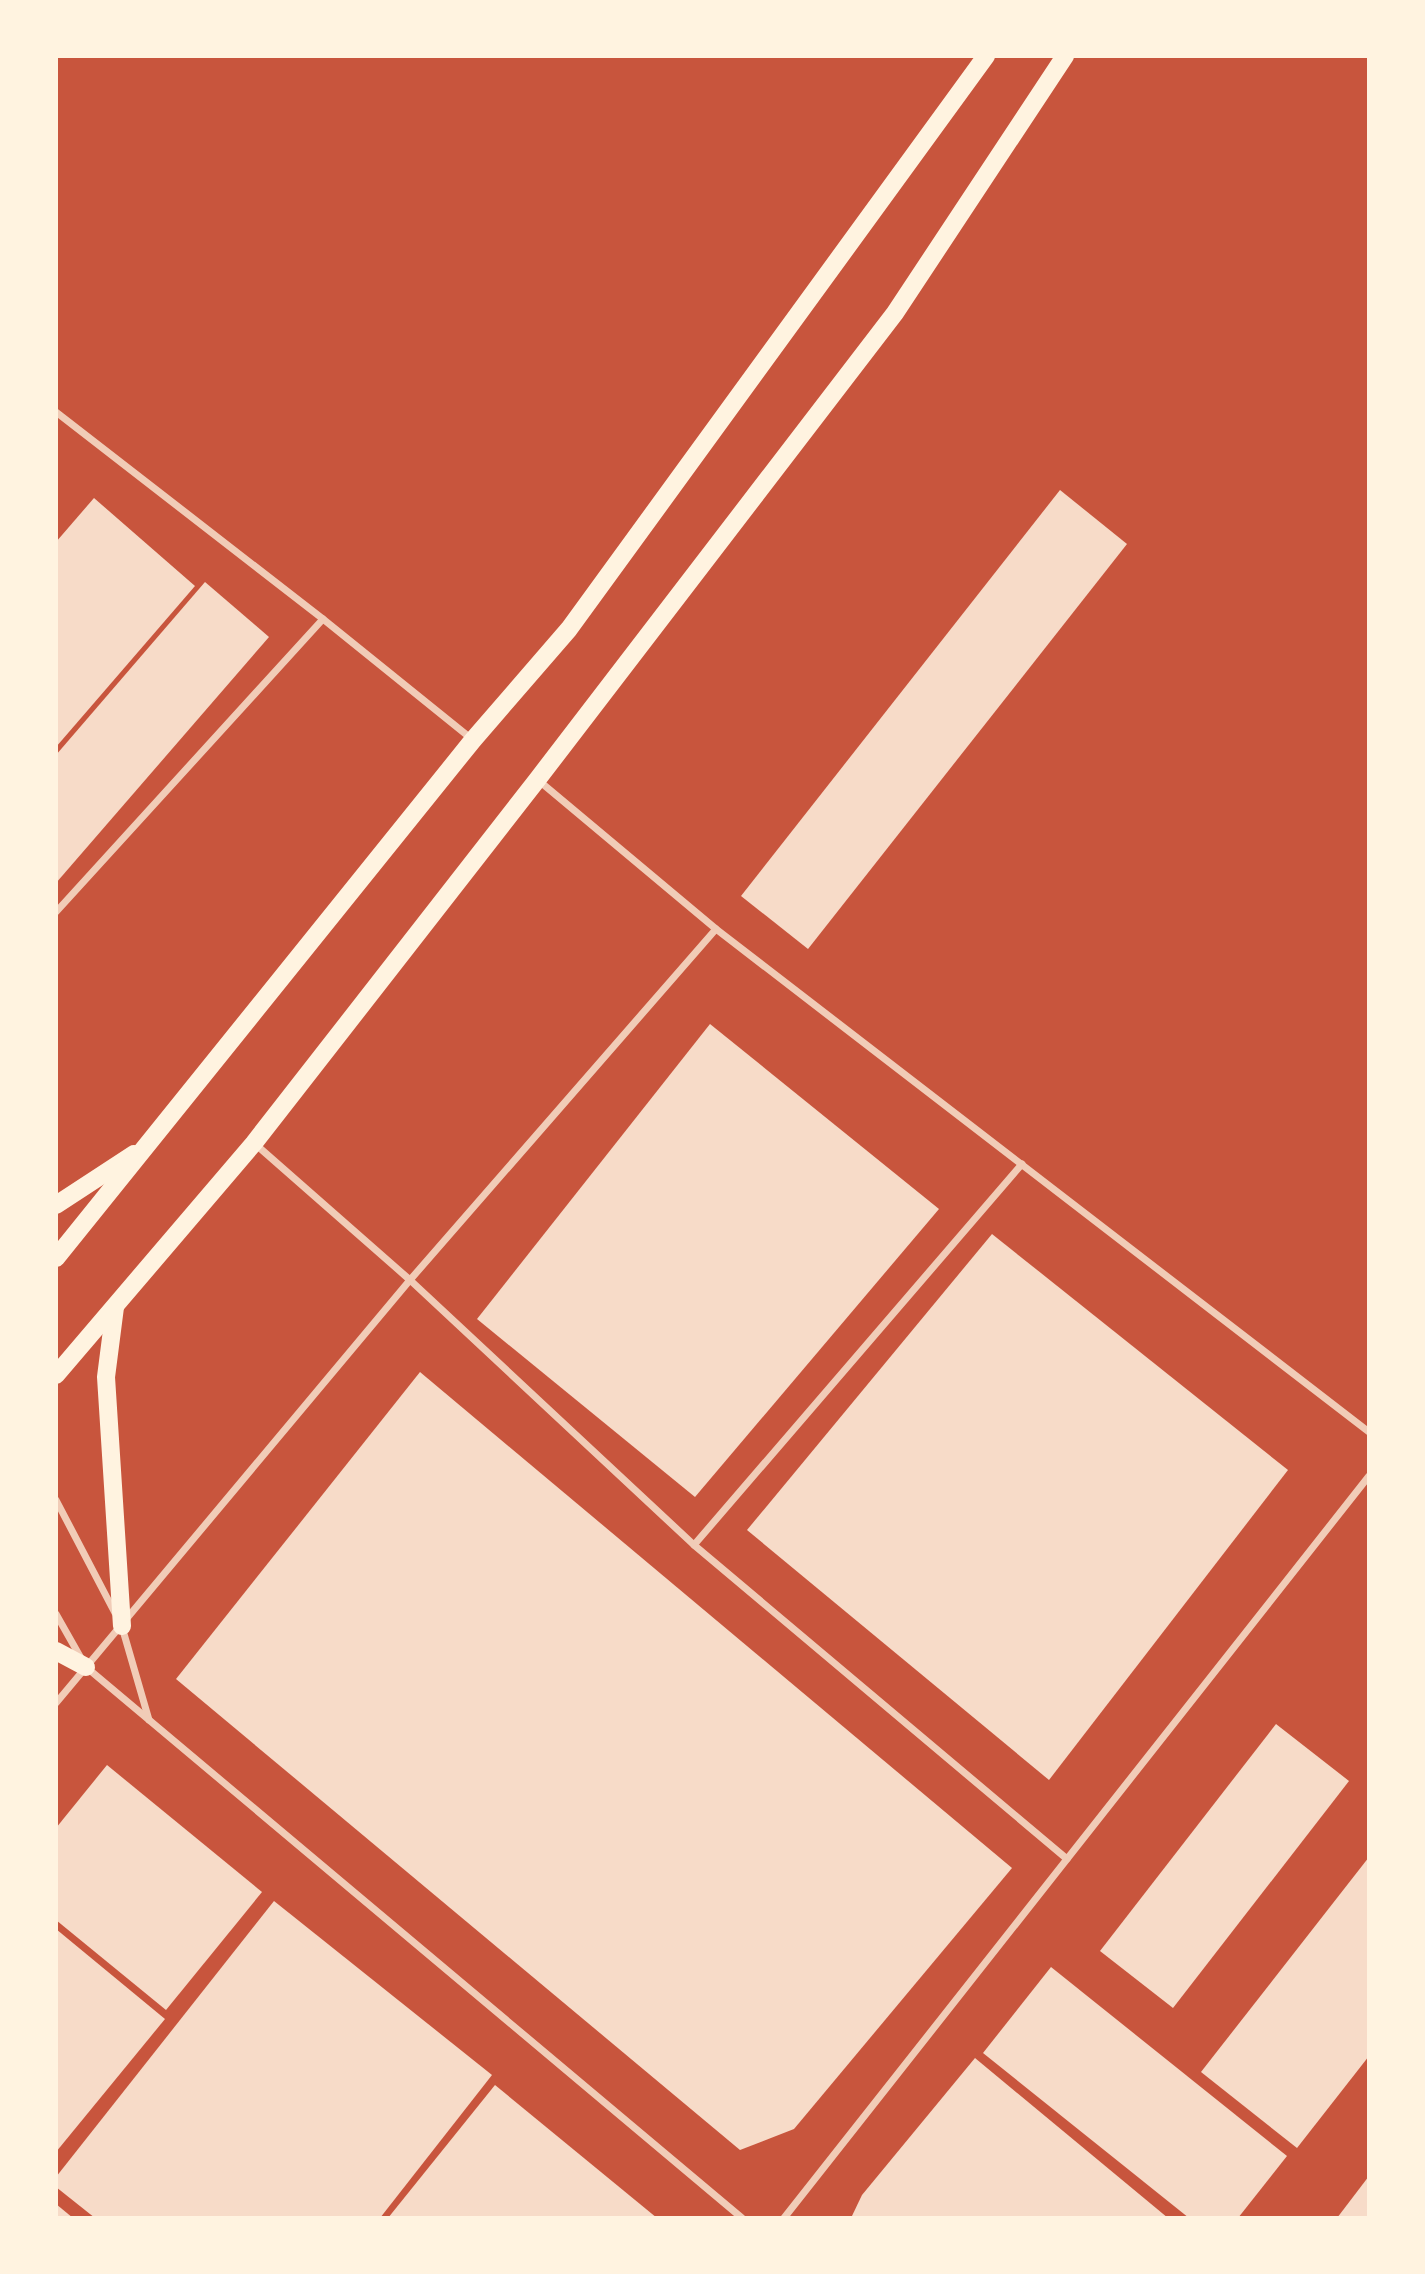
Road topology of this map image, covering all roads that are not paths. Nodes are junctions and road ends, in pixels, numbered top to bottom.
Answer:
1 (986, 56) edge
2 (1065, 56) edge
3 (56, 412) edge
4 (323, 619) junction
5 (473, 740) junction
6 (537, 780) junction
7 (56, 912) edge
8 (716, 929) junction
9 (254, 1143) junction
10 (148, 1144) junction
11 (1022, 1164) junction
12 (56, 1205) edge
13 (56, 1258) edge
14 (410, 1280) junction
15 (115, 1307) junction
16 (56, 1375) edge
17 (1369, 1432) edge
18 (1369, 1476) edge
19 (56, 1500) edge
20 (694, 1545) junction
21 (56, 1614) edge
22 (122, 1626) junction
23 (56, 1651) edge
24 (86, 1667) junction
25 (56, 1703) edge
26 (149, 1720) junction
27 (1067, 1859) junction
28 (742, 2218) edge
29 (784, 2218) edge

1 - 5 main road
2 - 6 main road
3 - 4 street
4 - 5 street
4 - 7 street
5 - 10 main road
6 - 8 street
6 - 9 main road
8 - 11 street
8 - 14 street
9 - 14 street
9 - 15 main road
10 - 12 main road
10 - 13 main road
11 - 17 street
11 - 20 street
14 - 20 street
14 - 22 street
15 - 16 main road
15 - 22 main road
18 - 27 street
19 - 22 street
20 - 27 street
21 - 24 street
22 - 24 street
22 - 26 street
23 - 24 main road
24 - 25 street
24 - 26 street
26 - 28 street
27 - 29 street

